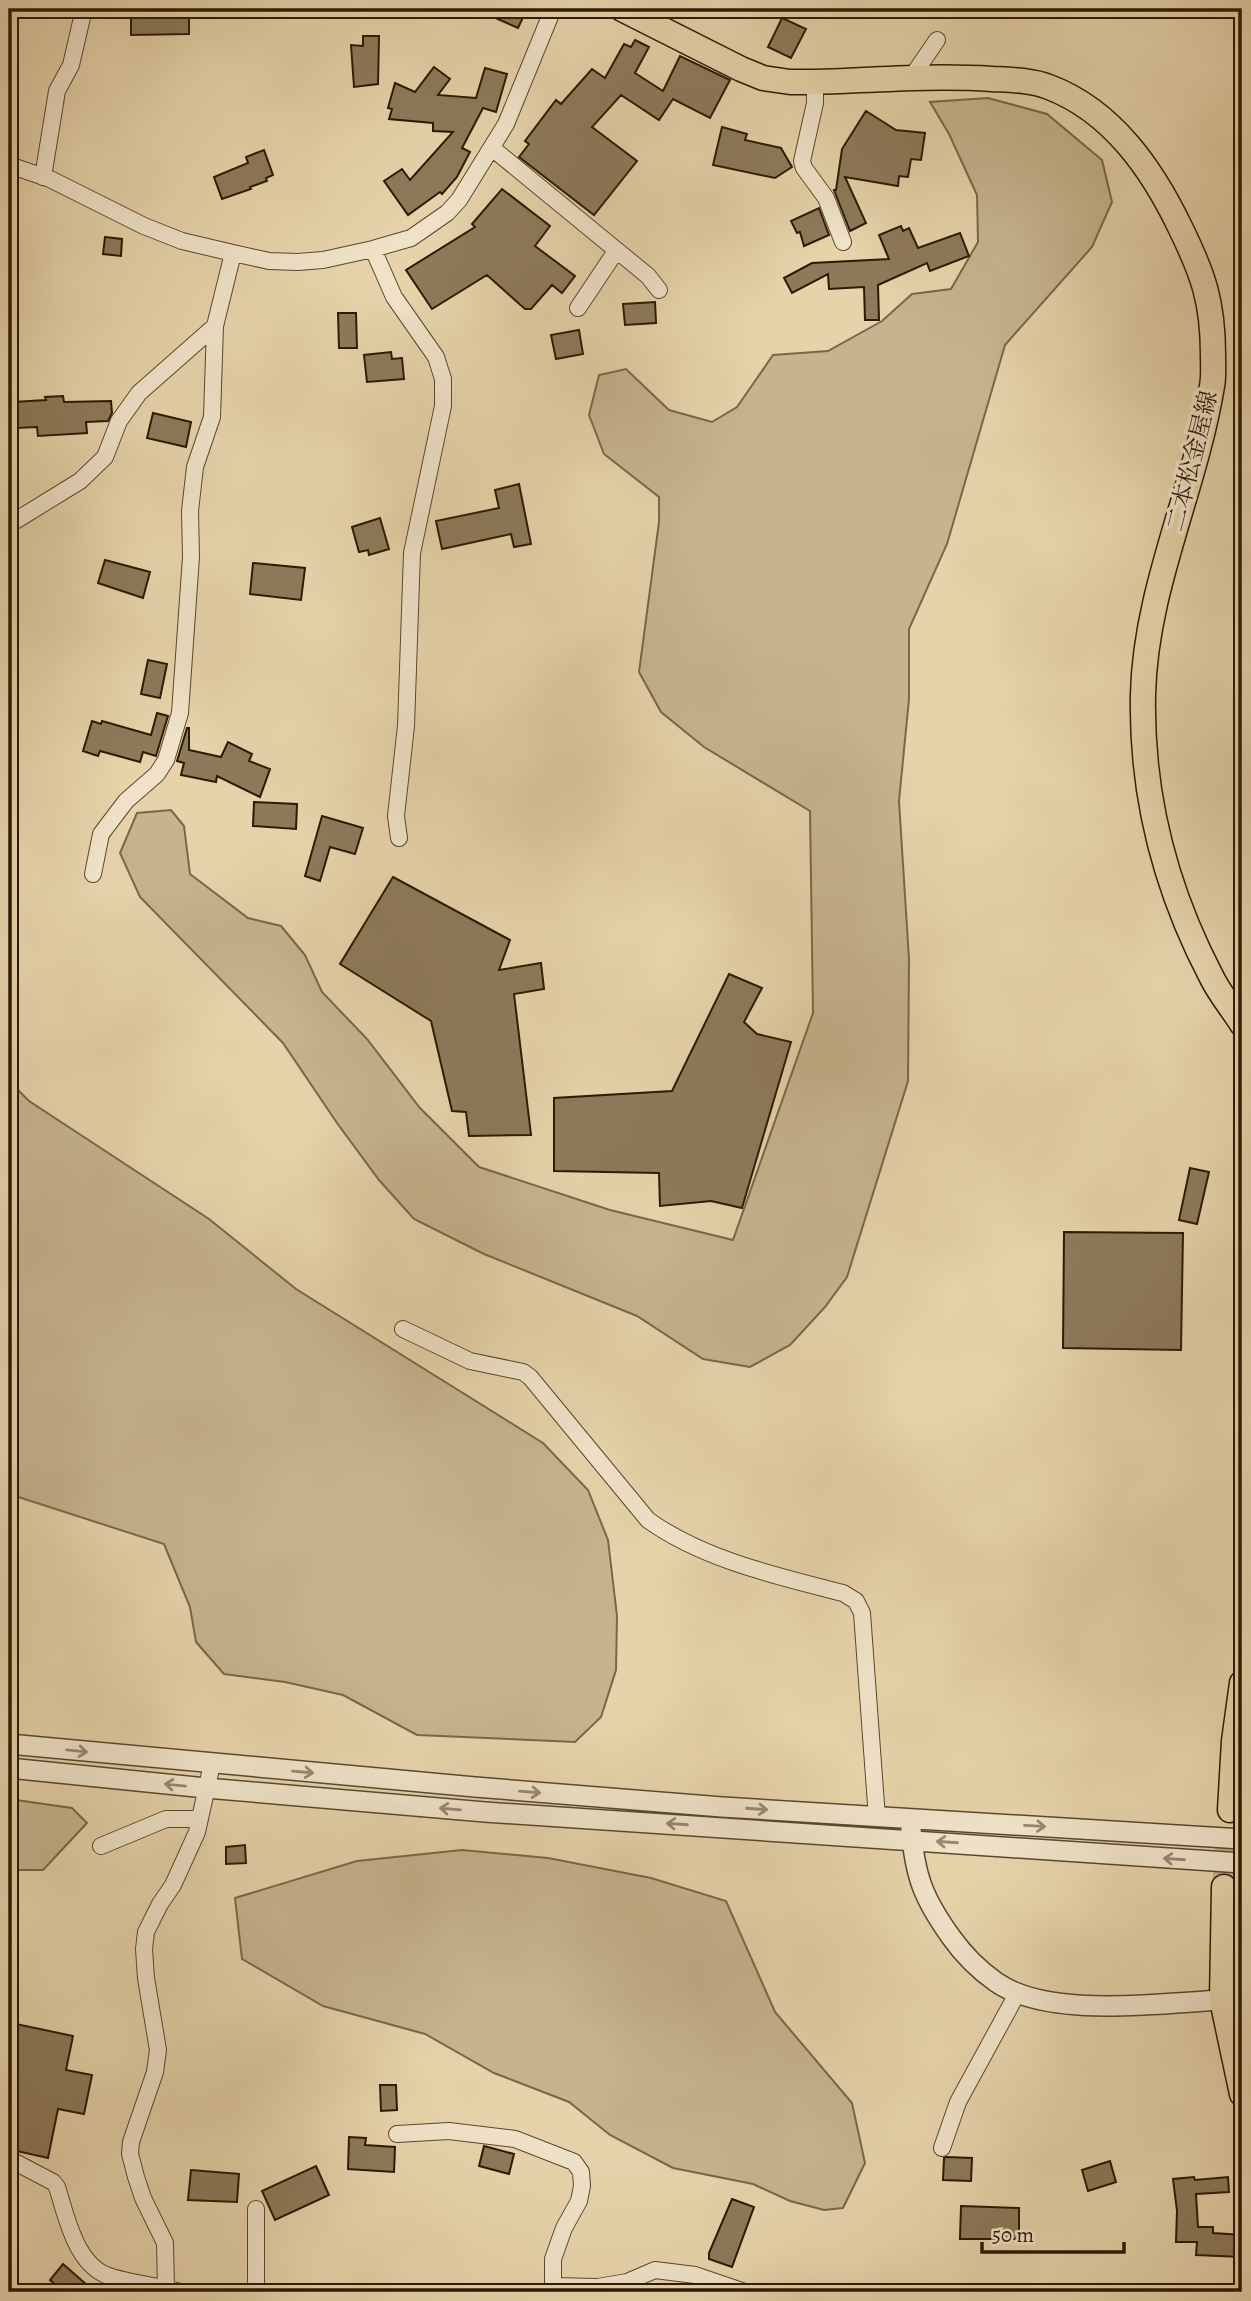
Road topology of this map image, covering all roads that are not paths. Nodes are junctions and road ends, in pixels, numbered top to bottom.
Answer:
1 (84, 9) edge
2 (553, 9) edge
3 (622, 9) edge
4 (937, 40) dead end
5 (911, 78) junction
6 (815, 82) junction
7 (492, 148) junction
8 (9, 165) edge
9 (43, 177) junction
10 (844, 242) dead end
11 (373, 249) junction
12 (616, 251) junction
13 (233, 253) junction
14 (659, 290) dead end
15 (578, 308) dead end
16 (215, 326) junction
17 (15, 521) dead end
18 (399, 838) dead end
19 (93, 874) dead end
20 (1242, 1024) edge
21 (403, 1329) dead end
22 (1242, 1683) edge
23 (9, 1744) edge
24 (212, 1764) junction
25 (9, 1768) edge
26 (206, 1788) junction
27 (1230, 1810) tunnel mouth
28 (877, 1818) junction
29 (200, 1819) junction
30 (910, 1820) junction
31 (1242, 1839) edge
32 (912, 1840) junction
33 (101, 1846) dead end
34 (1242, 1863) edge
35 (1224, 1887) tunnel mouth
36 (1018, 1992) junction
37 (1222, 2000) junction
38 (1242, 2094) edge
39 (397, 2134) dead end
40 (942, 2148) dead end
41 (9, 2159) edge
42 (256, 2209) dead end
43 (553, 2289) edge
44 (173, 2290) edge
45 (256, 2292) edge
46 (745, 2292) edge

1 - 9 street
2 - 7 street
3 - 6 main road, 二本松金屋線
4 - 5 street
5 - 6 main road, 二本松金屋線
5 - 20 main road, 二本松金屋線
6 - 10 street
7 - 11 street
7 - 12 street
8 - 9 street
9 - 13 street
11 - 13 street
11 - 18 street
12 - 14 street
12 - 15 street
13 - 16 street
16 - 17 street
16 - 19 street
21 - 28 street
22 - 27 main road
23 -> 24 street
24 - 26 street
24 -> 28 street
26 -> 25 street
26 - 29 street
32 -> 26 street
28 - 30 street
29 - 33 street
29 - 44 street
30 -> 31 street
30 - 32 street
34 -> 32 street
32 - 36 street
35 - 37 main road
36 - 37 street
36 - 40 street
37 - 38 main road
39 - 43 street
41 - 44 street
42 - 45 street
43 - 46 street

